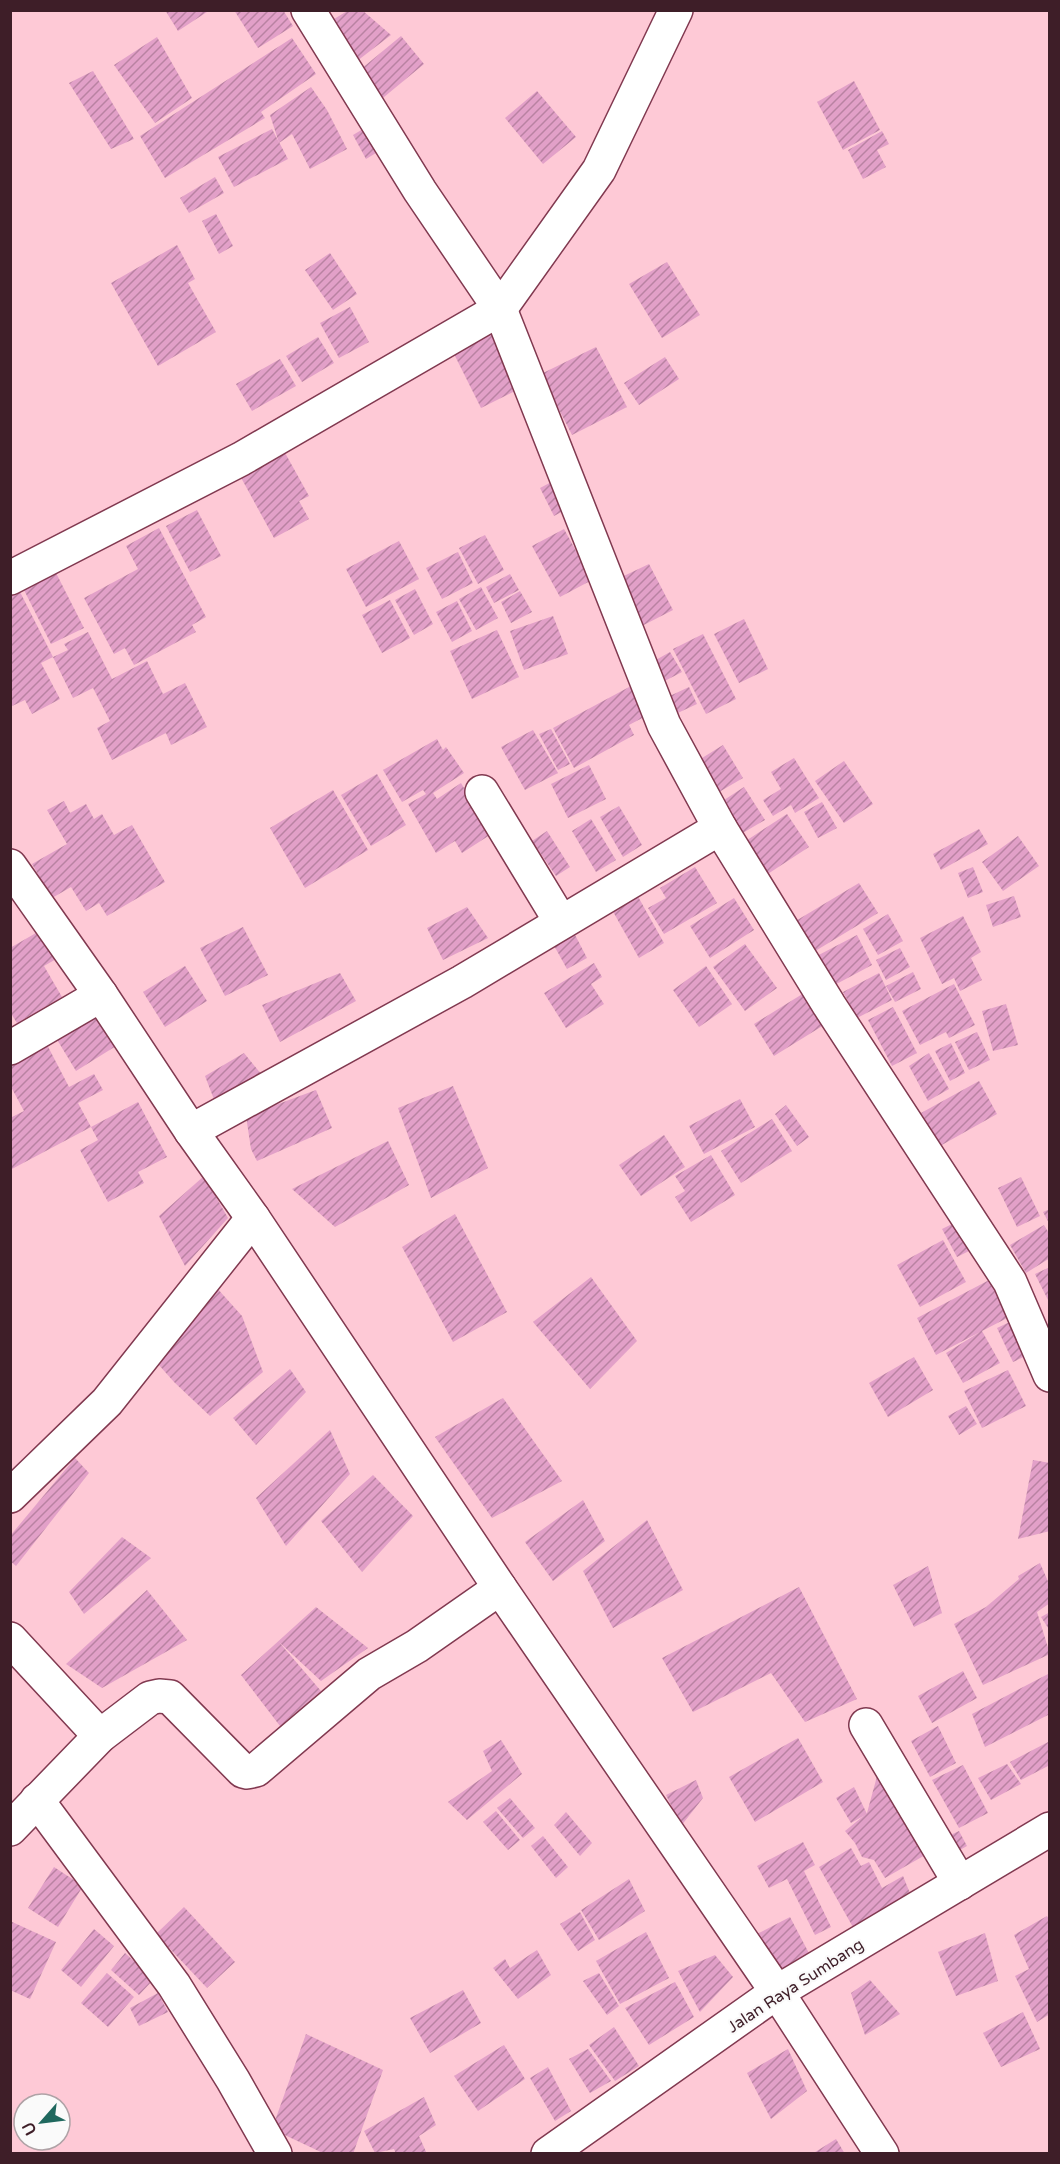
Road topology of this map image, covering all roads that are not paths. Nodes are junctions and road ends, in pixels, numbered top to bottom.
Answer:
1 (308, 10) edge
2 (676, 10) edge
3 (500, 309) junction
4 (10, 578) edge
5 (482, 792) dead end
6 (720, 828) junction
7 (10, 866) edge
8 (561, 922) junction
9 (101, 995) junction
10 (10, 1048) edge
11 (191, 1131) junction
12 (253, 1218) junction
13 (1050, 1376) edge
14 (10, 1496) edge
15 (500, 1588) junction
16 (10, 1639) edge
17 (866, 1725) dead end
18 (100, 1736) junction
19 (37, 1800) junction
20 (10, 1829) edge
21 (1050, 1829) edge
22 (960, 1883) junction
23 (777, 1992) junction
24 (275, 2154) edge
25 (548, 2154) edge
26 (882, 2154) edge

1 - 3 street
2 - 3 street
3 - 4 street
3 - 6 street
5 - 8 street
6 - 8 street
6 - 13 street
7 - 9 street
8 - 11 street
9 - 10 street
9 - 11 street
11 - 12 street
12 - 14 street
12 - 15 street
15 - 18 street
15 - 23 street
16 - 18 street
17 - 22 street
18 - 19 street
19 - 20 street
19 - 24 street
21 - 22 street, Jalan Raya Sumbang
22 - 23 street, Jalan Raya Sumbang
23 - 25 street, Jalan Raya Sumbang
23 - 26 street

